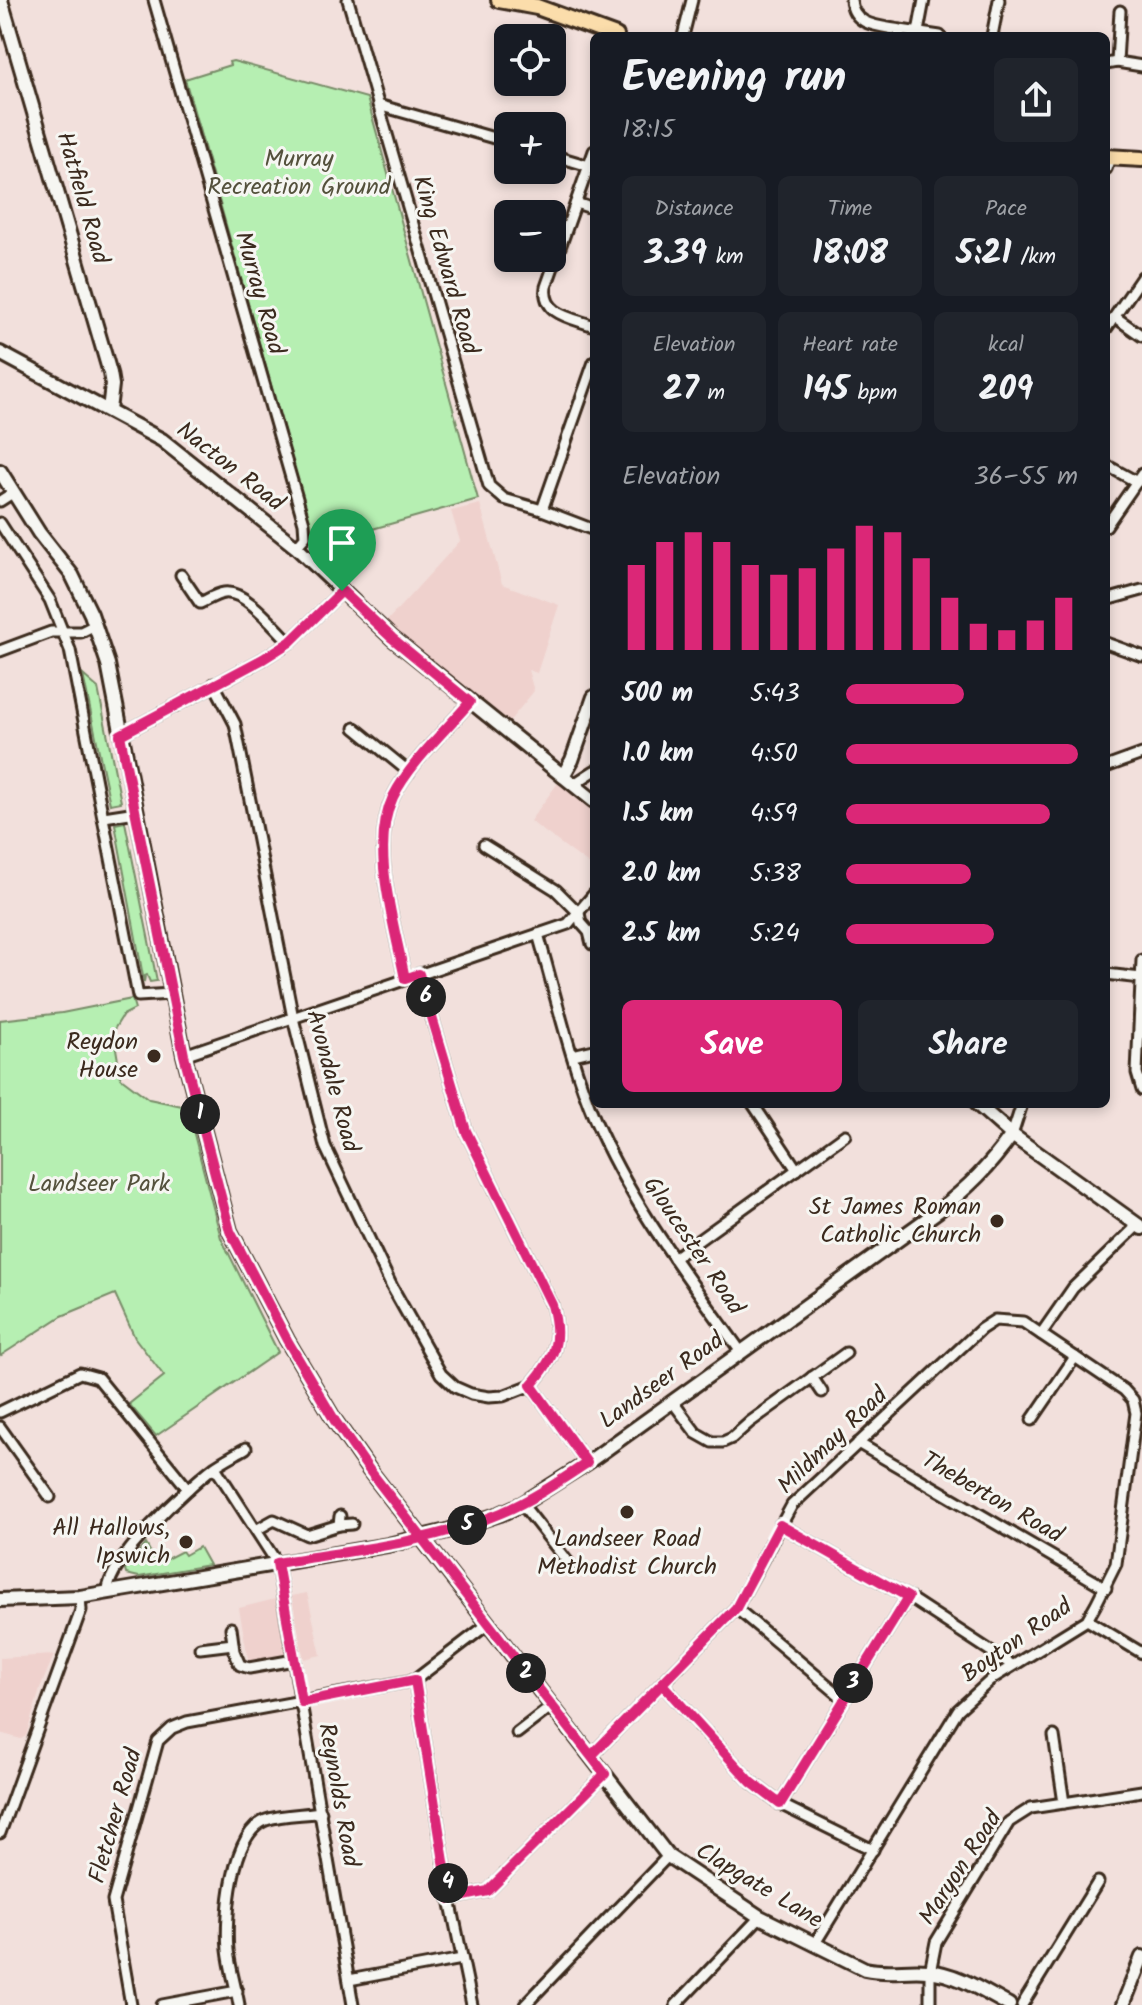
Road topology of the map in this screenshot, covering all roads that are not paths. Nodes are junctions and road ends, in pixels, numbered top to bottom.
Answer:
1 (1, 0) edge
2 (154, 0) edge
3 (348, 0) edge
4 (499, 0) edge
5 (692, 0) edge
6 (851, 0) edge
7 (924, 0) edge
8 (999, 0) edge
9 (1120, 11) dead end
10 (605, 32) edge
11 (684, 32) edge
12 (896, 32) edge
13 (918, 32) edge
14 (993, 32) edge
15 (1111, 63) edge
16 (1142, 66) edge
17 (378, 105) junction
18 (494, 138) edge
19 (566, 159) edge
20 (1142, 159) edge
21 (1110, 161) edge
22 (590, 163) edge
23 (589, 166) junction
24 (576, 203) junction
25 (590, 208) edge
26 (1142, 277) edge
27 (1115, 317) junction
28 (590, 324) edge
29 (1110, 324) edge
30 (1142, 336) edge
31 (0, 353) edge
32 (590, 373) edge
33 (109, 410) junction
34 (1110, 467) edge
35 (0, 471) edge
36 (1139, 478) edge
37 (14, 492) junction
38 (0, 501) edge
39 (542, 510) junction
40 (1110, 520) edge
41 (0, 523) edge
42 (590, 528) edge
43 (296, 547) junction
44 (181, 575) dead end
45 (1142, 590) edge
46 (342, 591) junction
47 (1110, 599) edge
48 (95, 625) junction
49 (64, 632) junction
50 (290, 642) junction
51 (1110, 644) edge
52 (0, 651) edge
53 (1142, 656) edge
54 (214, 684) junction
55 (470, 702) junction
56 (590, 708) edge
57 (355, 728) dead end
58 (120, 735) junction
59 (1141, 758) edge
60 (572, 760) junction
61 (1110, 766) edge
62 (409, 772) junction
63 (590, 773) edge
64 (590, 774) edge
65 (563, 776) junction
66 (574, 784) junction
67 (590, 798) edge
68 (136, 812) junction
69 (104, 817) junction
70 (484, 845) dead end
71 (590, 899) edge
72 (579, 913) junction
73 (538, 934) junction
74 (590, 936) edge
75 (1142, 960) edge
76 (419, 974) junction
77 (1110, 974) edge
78 (1141, 978) edge
79 (405, 979) junction
80 (172, 994) junction
81 (293, 1018) junction
82 (590, 1051) edge
83 (184, 1055) junction
84 (573, 1055) junction
85 (1142, 1090) edge
86 (590, 1106) edge
87 (591, 1108) edge
88 (756, 1108) edge
89 (982, 1108) edge
90 (1021, 1108) edge
91 (845, 1135) dead end
92 (1012, 1135) junction
93 (797, 1170) junction
94 (1140, 1226) edge
95 (674, 1258) junction
96 (1041, 1334) junction
97 (741, 1352) junction
98 (846, 1353) dead end
99 (1075, 1357) junction
100 (812, 1377) junction
101 (531, 1385) junction
102 (822, 1392) dead end
103 (672, 1401) junction
104 (0, 1412) edge
105 (1032, 1420) dead end
106 (0, 1427) edge
107 (858, 1443) junction
108 (246, 1448) dead end
109 (587, 1463) junction
110 (215, 1467) junction
111 (188, 1489) junction
112 (50, 1497) dead end
113 (522, 1504) junction
114 (352, 1524) dead end
115 (780, 1525) junction
116 (256, 1530) junction
117 (423, 1537) junction
118 (277, 1563) junction
119 (570, 1565) dead end
120 (1106, 1588) junction
121 (108, 1592) junction
122 (80, 1597) junction
123 (908, 1597) junction
124 (0, 1600) edge
125 (736, 1608) junction
126 (1087, 1620) junction
127 (488, 1624) junction
128 (231, 1628) dead end
129 (233, 1644) junction
130 (200, 1648) dead end
131 (1142, 1653) edge
132 (294, 1660) junction
133 (1012, 1665) junction
134 (415, 1680) junction
135 (662, 1684) junction
136 (843, 1698) junction
137 (302, 1702) junction
138 (552, 1706) junction
139 (517, 1733) dead end
140 (1054, 1736) dead end
141 (591, 1756) junction
142 (605, 1774) junction
143 (1142, 1791) edge
144 (1064, 1803) junction
145 (780, 1804) junction
146 (321, 1812) junction
147 (0, 1833) edge
148 (873, 1850) junction
149 (668, 1856) junction
150 (1098, 1882) dead end
151 (450, 1899) junction
152 (760, 1917) junction
153 (814, 1945) junction
154 (1142, 1957) edge
155 (462, 1959) junction
156 (930, 1972) junction
157 (349, 1980) junction
158 (237, 1991) junction
159 (683, 2003) edge
160 (131, 2005) edge
161 (162, 2005) edge
162 (239, 2005) edge
163 (353, 2005) edge
164 (472, 2005) edge
165 (525, 2005) edge
166 (930, 2005) edge
167 (1009, 2005) edge
168 (1022, 2005) edge
169 (1123, 2005) edge

1 - 33 street, Hatfield Road
2 - 43 street, Murray Road
3 - 17 street, King Edward Road
4 - 10 main road
5 - 11 street
6 - 12 street
7 - 13 street
8 - 14 street
9 - 15 street
15 - 16 street
17 - 18 street
17 - 39 street, King Edward Road
19 - 23 street
20 - 21 main road
22 - 23 street
23 - 24 street
24 - 25 street
24 - 28 street
26 - 27 street
27 - 29 street
27 - 30 street
31 - 33 street, Nacton Road
32 - 39 street
33 - 43 street, Nacton Road
34 - 36 street
35 - 37 street, Clapgate Lane
36 - 40 street
37 - 38 street
37 - 48 street, Clapgate Lane
39 - 42 street
41 - 49 street
43 - 46 street, Nacton Road
44 - 50 street
45 - 47 street
46 - 50 street
46 - 55 street, Nacton Road
48 - 49 street
48 - 58 street, Clapgate Lane
49 - 52 street
49 - 69 street
50 - 54 street
51 - 53 street
54 - 58 street
54 - 81 street, Avondale Road
55 - 62 street
55 - 65 street, Nacton Road
56 - 60 street
57 - 62 street
58 - 68 street, Clapgate Lane
59 - 61 street
60 - 63 street
60 - 65 street
62 - 79 street
64 - 66 street
65 - 66 street, Nacton Road
66 - 67 street, Nacton Road
68 - 69 street
68 - 80 street, Clapgate Lane
69 - 80 street
70 - 72 street
71 - 72 street
72 - 73 street
72 - 74 street
73 - 76 street
73 - 84 street, Gloucester Road
75 - 78 street
76 - 79 street
76 - 101 street
77 - 78 street
78 - 85 street
79 - 81 street
80 - 83 street, Clapgate Lane
81 - 83 street
81 - 101 street, Avondale Road
82 - 84 street
83 - 117 street, Clapgate Lane
84 - 86 street, Gloucester Road
87 - 95 street, Gloucester Road
88 - 93 street
89 - 92 street
90 - 92 street
91 - 93 street
92 - 94 street
92 - 97 street, Landseer Road
93 - 95 street
94 - 96 street
95 - 97 street, Gloucester Road
96 - 99 street, Boyton Road
96 - 107 street, Mildmay Road
97 - 103 street, Landseer Road
98 - 100 street
99 - 105 street
99 - 120 street, Boyton Road
100 - 102 street
100 - 103 street
101 - 109 street
103 - 109 street, Landseer Road
104 - 111 street
106 - 112 street
107 - 115 street, Mildmay Road
107 - 120 street, Theberton Road
108 - 110 street
109 - 113 street, Landseer Road
110 - 111 street
110 - 116 street, Reynolds Road
111 - 121 street
113 - 117 street, Landseer Road
113 - 119 street
114 - 116 street
115 - 123 street
115 - 125 street, Mildmay Road
116 - 118 street, Reynolds Road
117 - 118 street, Landseer Road
117 - 127 street, Clapgate Lane
118 - 121 street, Landseer Road
118 - 132 street, Reynolds Road
120 - 126 street, Boyton Road
121 - 122 street, Landseer Road
122 - 124 street, Landseer Road
122 - 147 street
123 - 133 street
123 - 136 street
125 - 135 street, Mildmay Road
125 - 136 street
126 - 131 street
126 - 133 street, Boyton Road
127 - 134 street
127 - 138 street, Clapgate Lane
128 - 129 street
129 - 130 street
129 - 132 street
132 - 137 street, Reynolds Road
133 - 148 street, Boyton Road
134 - 137 street, Fletcher Road
134 - 151 street
135 - 141 street, Mildmay Road
135 - 145 street
136 - 145 street
137 - 146 street, Reynolds Road
137 - 160 street, Fletcher Road
138 - 139 street
138 - 141 street, Clapgate Lane
140 - 144 street
141 - 142 street, Clapgate Lane
142 - 149 street, Clapgate Lane
142 - 151 street
143 - 144 street, Maryon Road
144 - 156 street, Maryon Road
145 - 148 street
146 - 157 street, Reynolds Road
146 - 158 street
148 - 153 street, Boyton Road
149 - 152 street, Clapgate Lane
149 - 165 street
150 - 168 street
151 - 155 street
152 - 153 street, Clapgate Lane
152 - 159 street
153 - 156 street, Clapgate Lane
154 - 169 street
155 - 157 street
155 - 164 street
156 - 166 street, Maryon Road
156 - 167 street, Clapgate Lane
157 - 163 street, Reynolds Road
158 - 161 street
158 - 162 street

